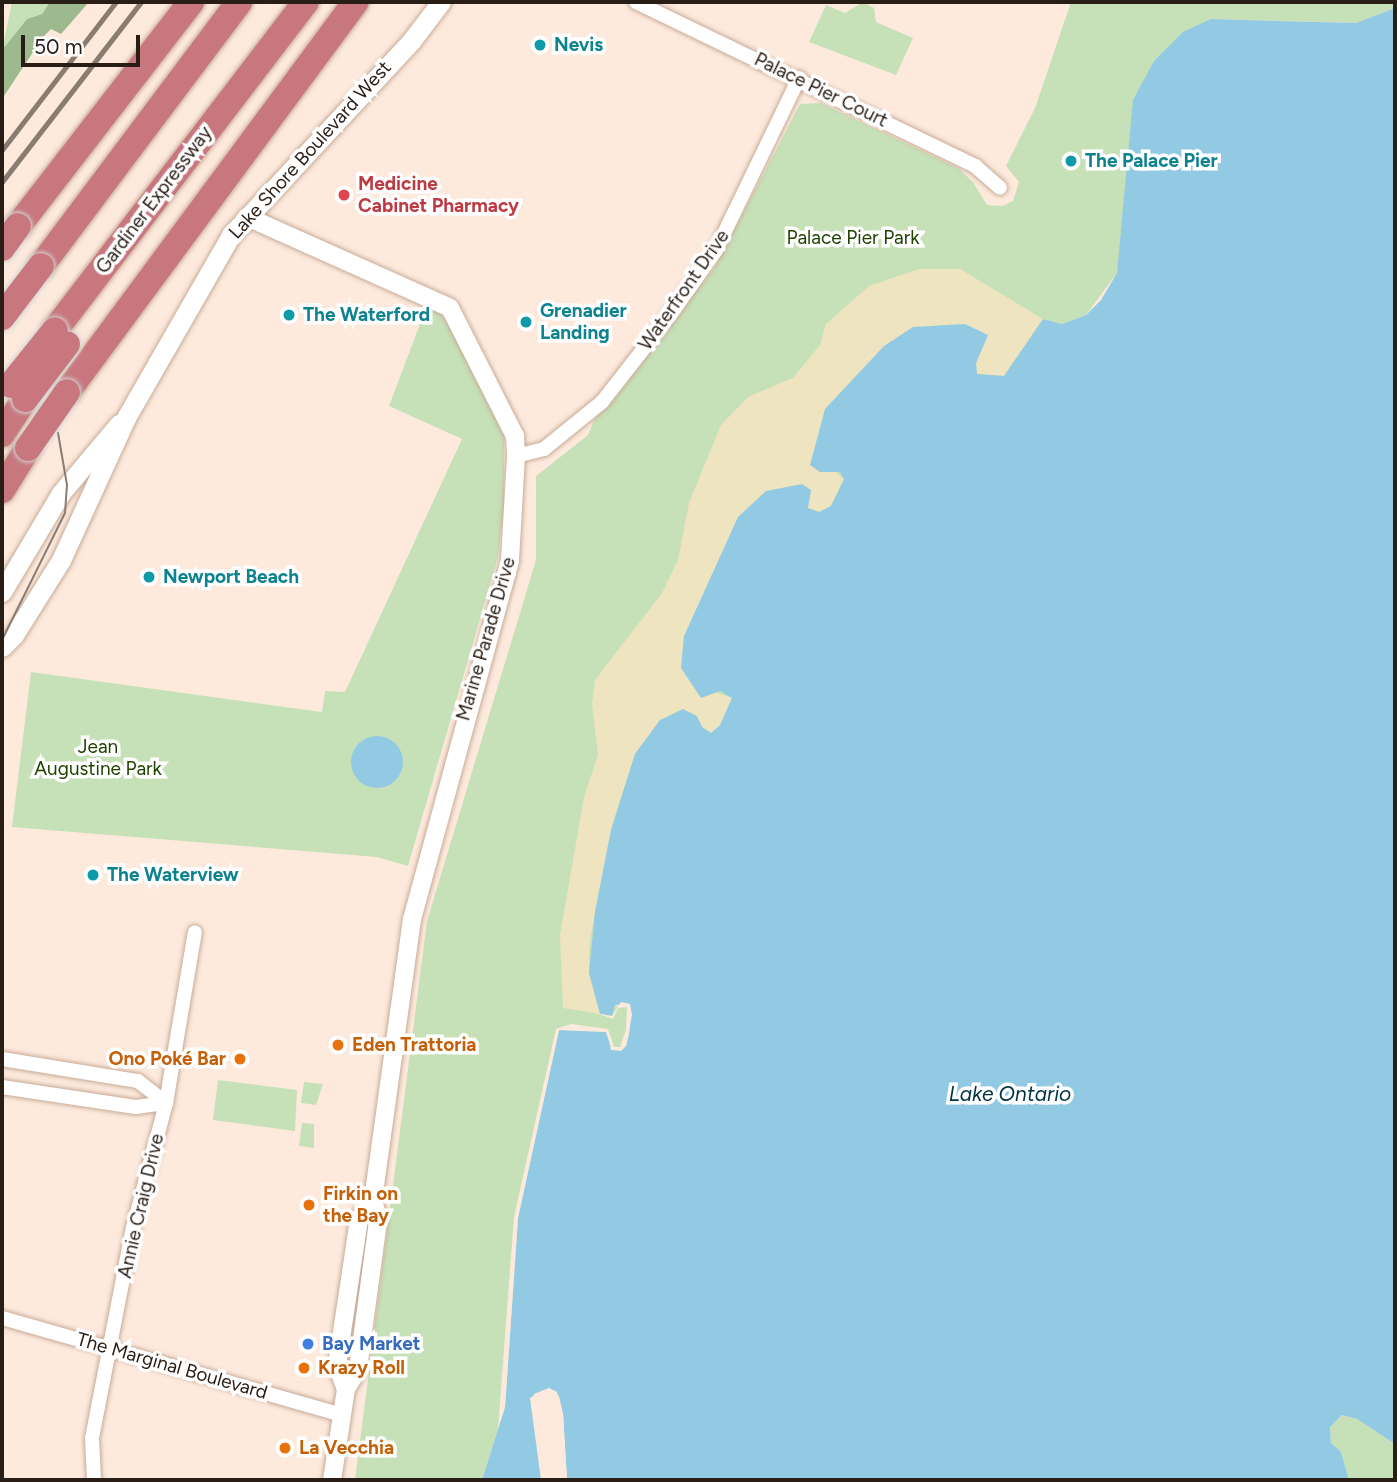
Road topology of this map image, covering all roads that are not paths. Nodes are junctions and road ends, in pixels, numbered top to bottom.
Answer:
1 (191, 2) edge
2 (306, 2) edge
3 (356, 2) edge
4 (441, 2) edge
5 (636, 2) edge
6 (236, 4) edge
7 (799, 78) junction
8 (999, 188) dead end
9 (247, 217) junction
10 (2, 248) edge
11 (2, 317) edge
12 (13, 394) edge
13 (127, 416) junction
14 (2, 434) edge
15 (516, 456) junction
16 (2, 490) edge
17 (2, 592) edge
18 (2, 647) edge
19 (195, 932) dead end
20 (2, 1059) edge
21 (2, 1087) edge
22 (166, 1103) junction
23 (2, 1318) edge
24 (110, 1349) junction
25 (342, 1415) junction
26 (94, 1480) edge
27 (332, 1480) edge

1 - 10 highway, bridge
2 - 12 highway, Gardiner Expressway, bridge
3 - 16 highway, bridge
4 - 9 main road, Lake Shore Boulevard West
5 - 7 street, Palace Pier Court
6 - 11 highway, bridge
7 - 8 street, Palace Pier Court
7 - 15 street, Waterfront Drive
9 - 13 main road, Lake Shore Boulevard West
9 - 15 street, Marine Parade Drive
12 - 14 highway, Gardiner Expressway
13 - 17 main road, Lake Shore Boulevard West
13 - 18 main road, Lake Shore Boulevard West
15 - 25 street, Marine Parade Drive
19 - 22 street, Annie Craig Drive
20 - 22 street
21 - 22 street
22 - 24 street, Annie Craig Drive
23 - 24 street, The Marginal Boulevard
24 - 25 street, The Marginal Boulevard
24 - 26 street, Annie Craig Drive
25 - 27 street, Marine Parade Drive

